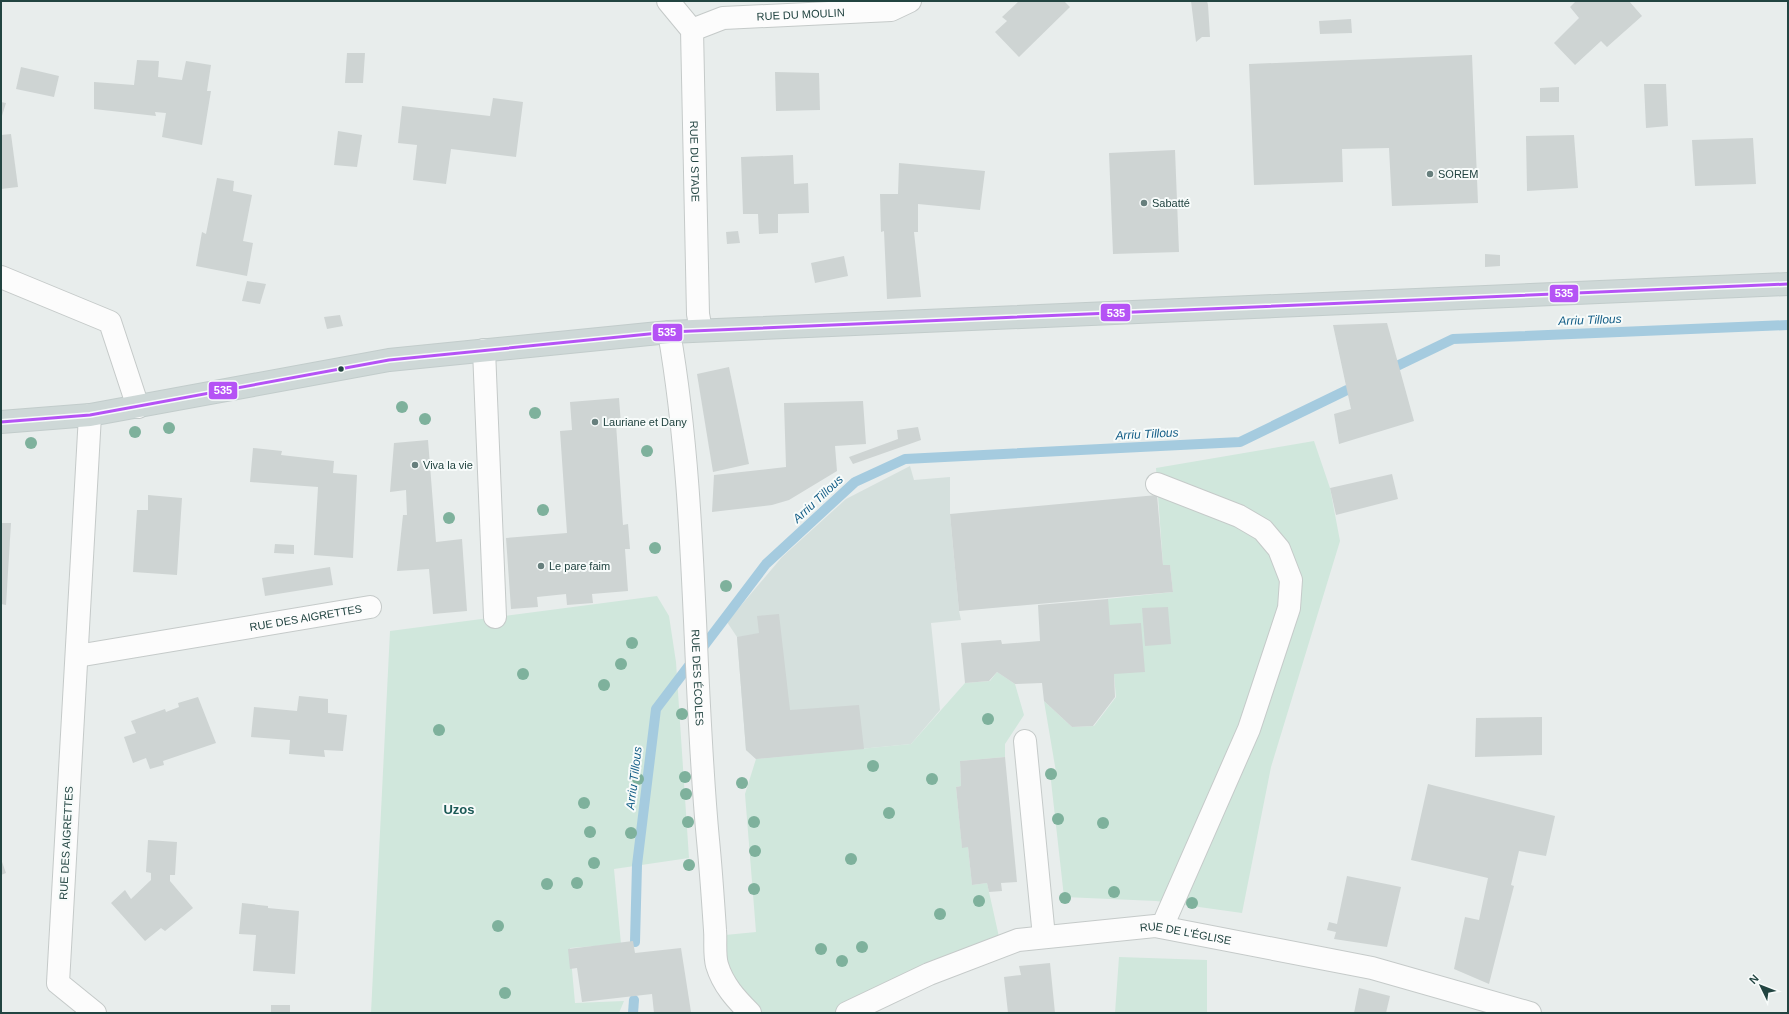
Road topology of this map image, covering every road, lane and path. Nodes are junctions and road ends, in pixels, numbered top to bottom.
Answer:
1 (668, 1) edge
2 (910, 1) edge
3 (692, 30) junction
4 (1, 277) edge
5 (1788, 284) edge
6 (701, 330) junction
7 (669, 332) junction
8 (484, 350) junction
9 (138, 407) junction
10 (90, 415) junction
11 (1, 422) edge
12 (1157, 484) dead end
13 (370, 607) dead end
14 (495, 617) dead end
15 (76, 656) junction
16 (1025, 741) dead end
17 (1162, 928) junction
18 (1044, 937) junction
19 (95, 1013) edge
20 (750, 1013) edge
21 (847, 1013) edge
22 (1530, 1013) edge

1 - 3 street
2 - 3 street, RUE DU MOULIN
3 - 6 street, RUE DU STADE
4 - 9 street
5 - 6 main road
6 - 7 main road
7 - 8 main road
7 - 20 street, RUE DES ÉCOLES
8 - 9 main road
8 - 14 street
9 - 10 main road
10 - 11 main road
10 - 15 street, RUE DES AIGRETTES
12 - 17 street
13 - 15 street, RUE DES AIGRETTES
15 - 19 street, RUE DES AIGRETTES
16 - 18 street
17 - 18 street, RUE DE L'ÉGLISE
17 - 22 street, RUE DE L'ÉGLISE
18 - 21 street, RUE DE L'ÉGLISE

